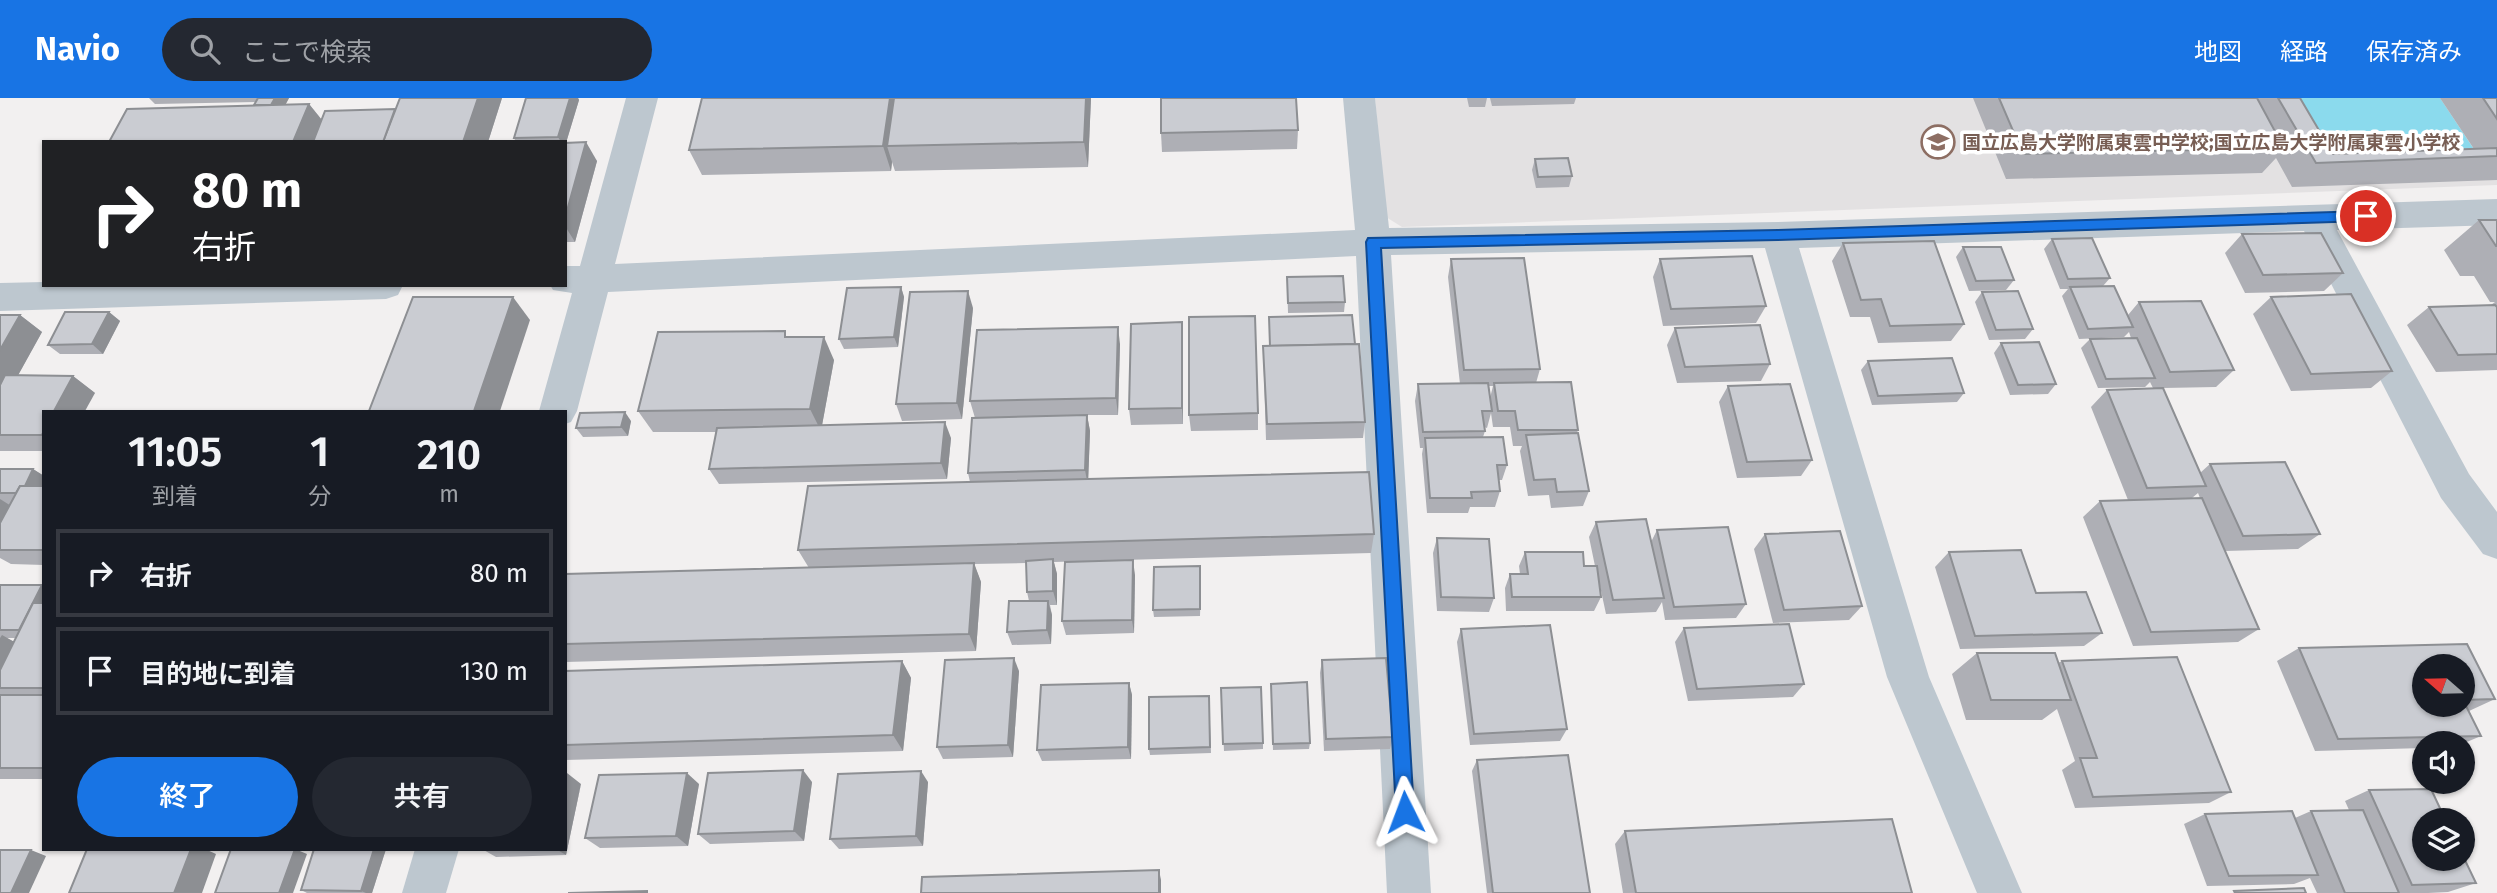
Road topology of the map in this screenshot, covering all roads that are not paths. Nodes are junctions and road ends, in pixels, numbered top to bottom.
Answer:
1 (642, 98) edge
2 (1359, 98) edge
3 (2497, 212) edge
4 (2314, 218) junction
5 (1778, 235) junction
6 (1373, 242) junction
7 (580, 279) edge
8 (322, 287) edge
9 (0, 297) edge
10 (558, 410) edge
11 (2497, 542) edge
12 (436, 851) edge
13 (424, 893) edge
14 (1409, 893) edge
15 (2000, 893) edge

1 - 7 street
2 - 6 street
3 - 4 street
4 - 5 street
4 - 11 street
5 - 6 street
5 - 15 street
6 - 7 street
6 - 14 street
7 - 10 street
8 - 9 street
12 - 13 street

